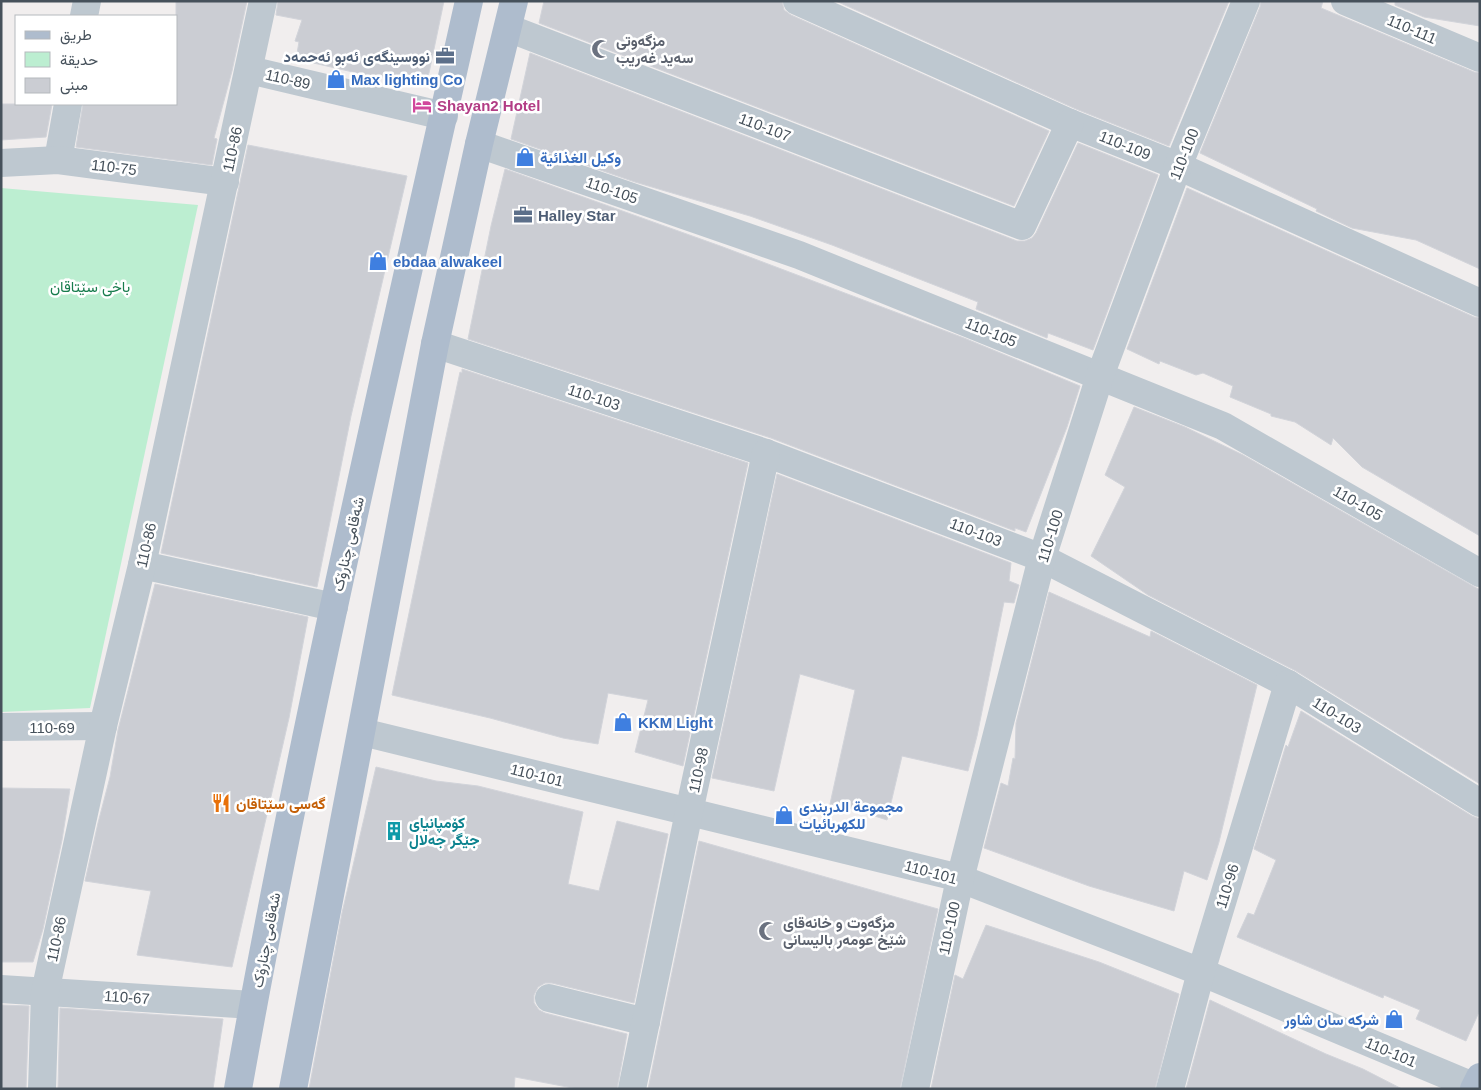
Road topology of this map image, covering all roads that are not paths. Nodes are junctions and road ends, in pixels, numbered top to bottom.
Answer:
1 (87, 1) edge
2 (263, 1) edge
3 (469, 1) edge
4 (514, 1) edge
5 (797, 1) edge
6 (1246, 1) edge
7 (1345, 1) edge
8 (84, 15) edge
9 (508, 28) junction
10 (1480, 58) edge
11 (249, 70) junction
12 (68, 105) edge
13 (444, 116) junction
14 (1070, 123) junction
15 (479, 144) junction
16 (58, 160) junction
17 (1, 163) edge
18 (1178, 166) junction
19 (226, 182) junction
20 (1480, 302) edge
21 (435, 344) junction
22 (1100, 376) junction
23 (766, 453) junction
24 (1042, 558) junction
25 (142, 565) junction
26 (1480, 572) edge
27 (334, 607) junction
28 (1288, 684) junction
29 (103, 726) junction
30 (1, 727) edge
31 (362, 732) junction
32 (1480, 804) edge
33 (689, 812) junction
34 (960, 879) junction
35 (1201, 972) junction
36 (1, 989) edge
37 (45, 992) junction
38 (549, 998) dead end
39 (253, 1005) junction
40 (646, 1022) junction
41 (1476, 1084) edge
42 (42, 1089) edge
43 (238, 1089) edge
44 (293, 1089) edge
45 (632, 1089) edge
46 (915, 1089) edge
47 (1170, 1089) edge

1 - 8 street
2 - 11 street, 110-86
3 - 13 main road, شەقامی چنارۆک
4 - 9 main road
5 - 14 street, 110-109
6 - 18 street, 110-100
7 - 10 street, 110-111
9 - 14 street, 110-107
9 - 15 main road
11 - 13 street, 110-89
11 - 19 street, 110-86
12 - 16 street
13 - 27 main road, شەقامی چنارۆک
14 - 18 street, 110-109
15 - 21 main road
15 - 22 street, 110-105
16 - 17 street, 110-75
16 - 19 street, 110-75
18 - 20 street, 110-109
18 - 22 street, 110-100
19 - 25 street, 110-86
21 - 23 street, 110-103
21 - 31 main road
22 - 24 street, 110-100
22 - 26 street, 110-105
23 - 24 street, 110-103
23 - 33 street, 110-98
24 - 28 street, 110-103
24 - 34 street, 110-100
25 - 27 street
25 - 29 street, 110-86
27 - 39 main road, شەقامی چنارۆک
28 - 32 street, 110-103
28 - 35 street, 110-96
29 - 30 street, 110-69
29 - 37 street, 110-86
31 - 33 street, 110-101
31 - 44 main road
33 - 34 street, 110-101
33 - 40 street, 110-98
34 - 35 street, 110-101
34 - 46 street, 110-100
35 - 41 street, 110-101
35 - 47 street, 110-96
36 - 37 street, 110-67
37 - 39 street, 110-67
37 - 42 street, 110-86
38 - 40 street
39 - 43 main road, شەقامی چنارۆک
40 - 45 street, 110-98

